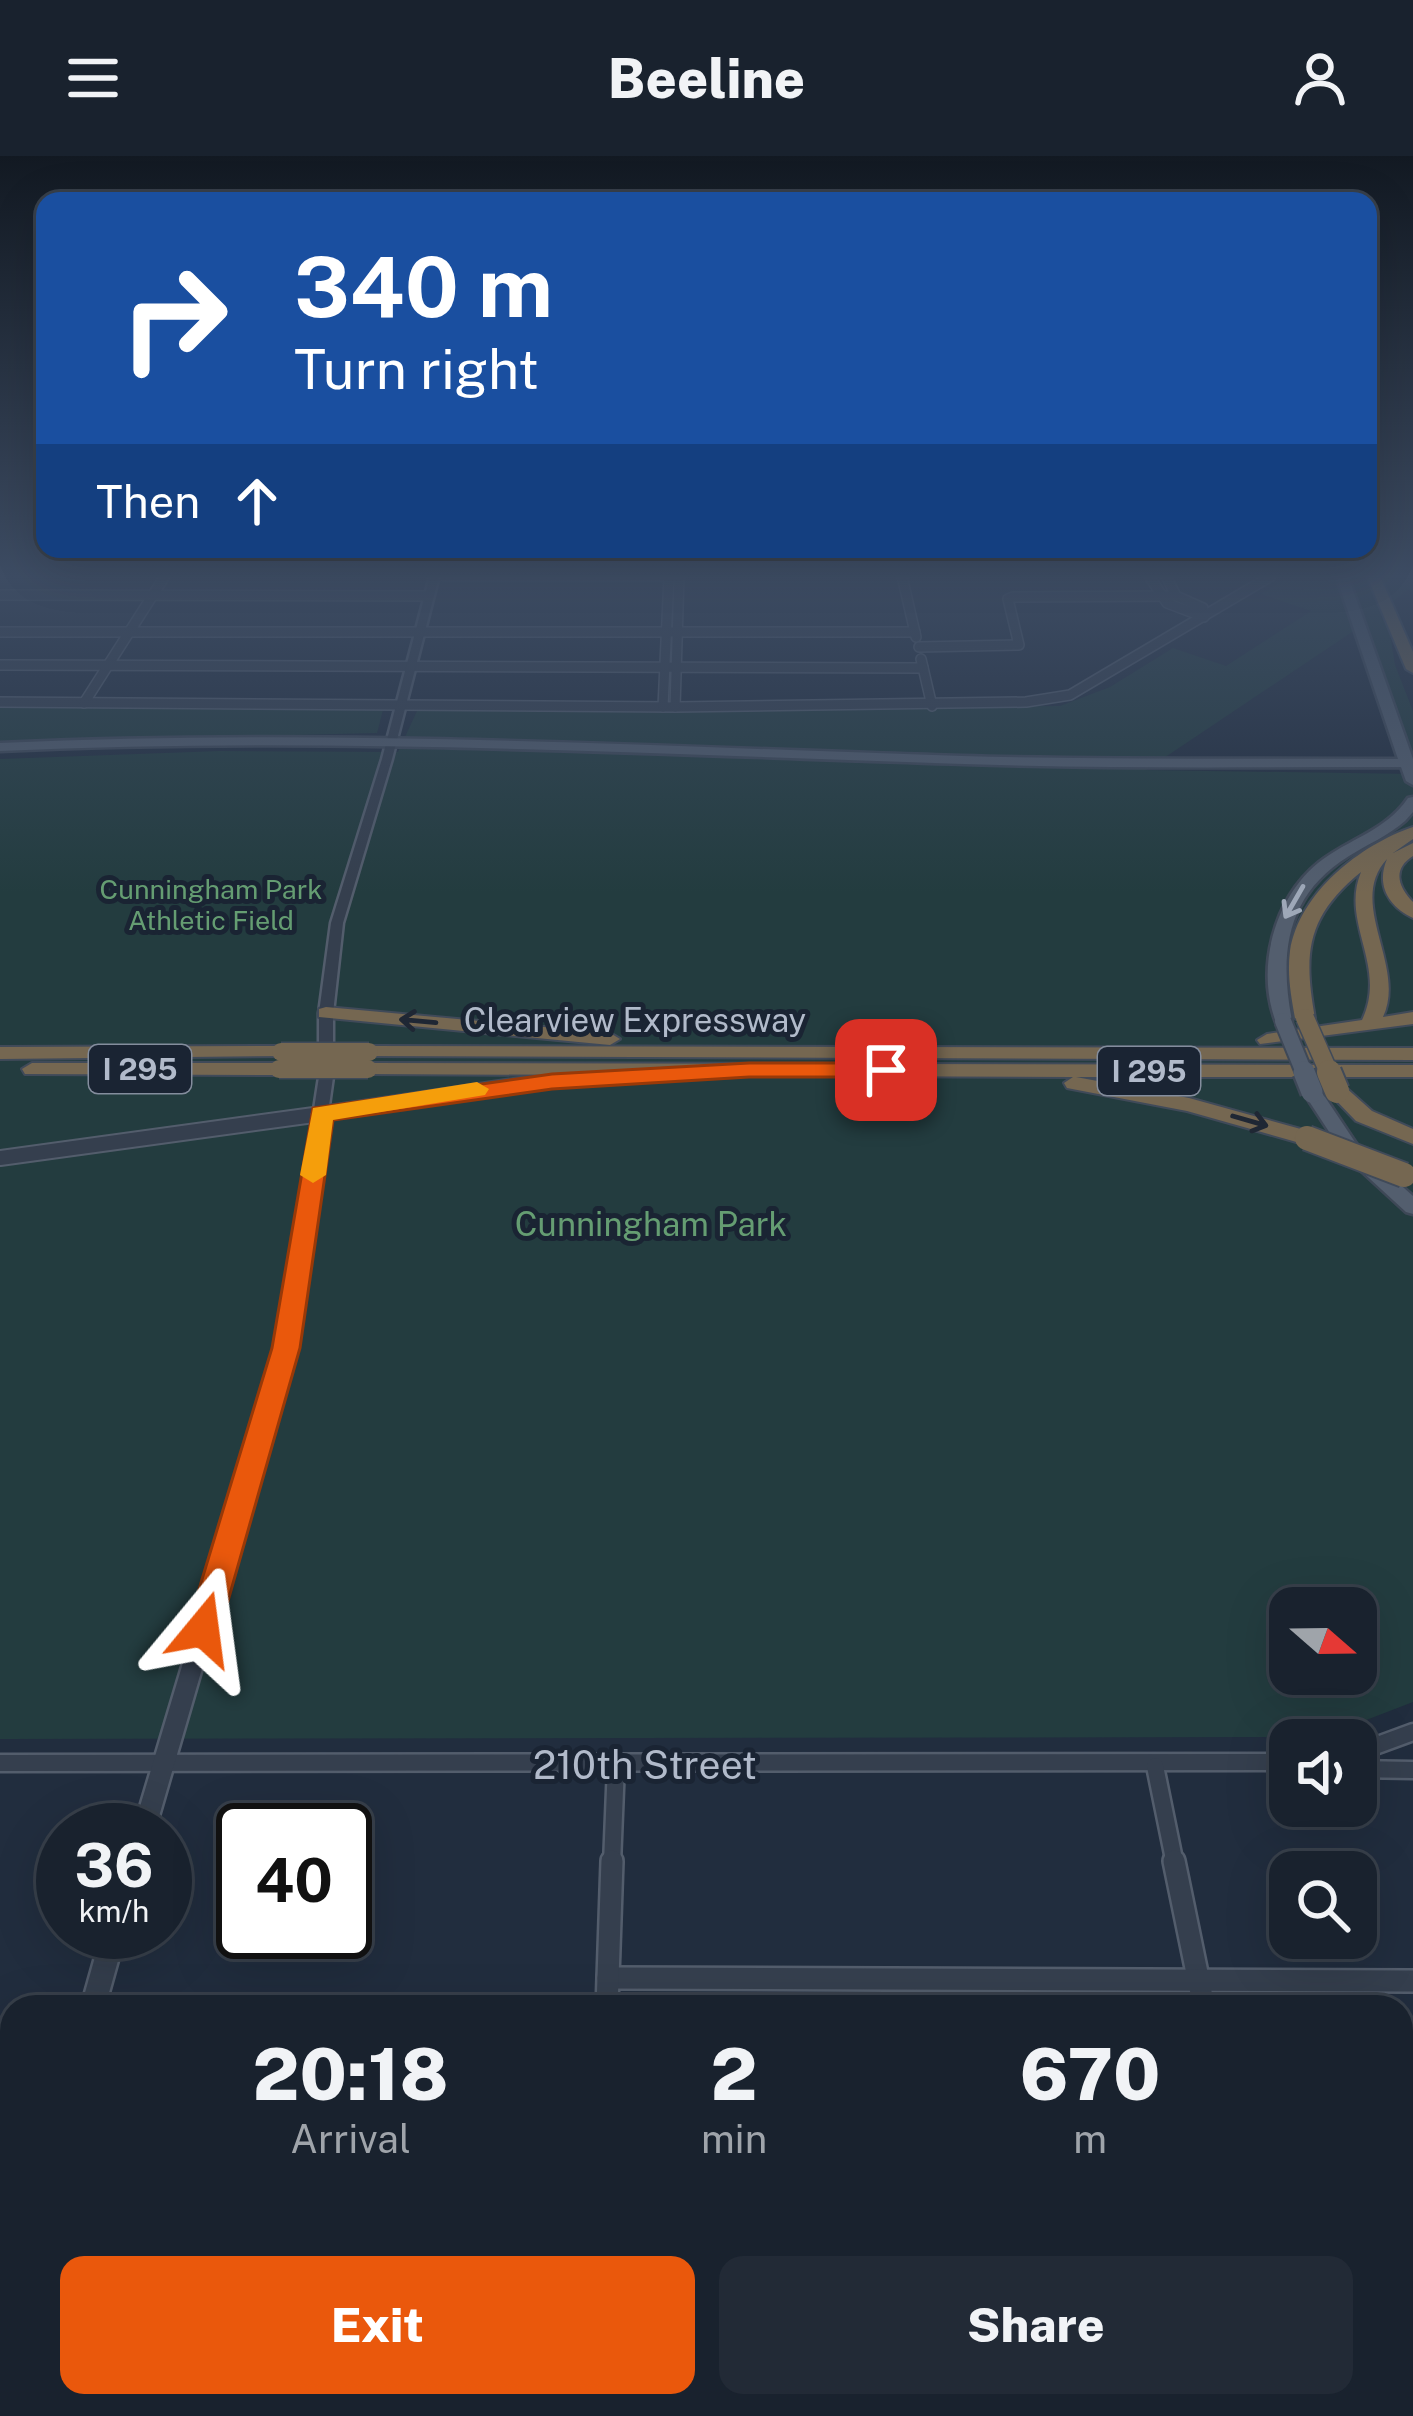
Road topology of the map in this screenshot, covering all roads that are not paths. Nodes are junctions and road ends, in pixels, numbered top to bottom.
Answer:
1 (97, 681) edge
2 (407, 681) edge
3 (670, 681) edge
4 (926, 681) edge
5 (1092, 681) edge
6 (1380, 681) edge
7 (0, 702) edge
8 (84, 703) junction
9 (400, 706) junction
10 (932, 706) junction
11 (669, 707) junction
12 (389, 743) junction
13 (0, 750) edge
14 (1411, 770) edge
15 (1413, 802) edge
16 (1407, 841) edge
17 (1413, 913) edge
18 (1394, 934) dead end
19 (1403, 994) dead end
20 (326, 1012) junction
21 (1413, 1018) edge
22 (1301, 1024) junction
23 (0, 1051) edge
24 (786, 1053) junction
25 (1051, 1054) junction
26 (1413, 1054) edge
27 (280, 1061) junction
28 (369, 1061) junction
29 (0, 1069) edge
30 (749, 1070) junction
31 (886, 1070) junction
32 (1413, 1071) edge
33 (321, 1114) junction
34 (1413, 1137) edge
35 (0, 1158) edge
36 (1410, 1177) edge
37 (1413, 1207) edge
38 (1413, 1732) edge
39 (1377, 1745) edge
40 (0, 1762) edge
41 (1269, 1763) edge
42 (164, 1764) junction
43 (616, 1765) junction
44 (1155, 1766) junction
45 (1377, 1769) edge
46 (1413, 1770) edge
47 (152, 1803) edge
48 (106, 1959) edge
49 (608, 1978) junction
50 (1198, 1980) junction
51 (1413, 1981) edge
52 (96, 1995) edge
53 (607, 1995) edge
54 (1201, 1995) edge

1 - 8 street
2 - 9 street
3 - 11 street
4 - 10 street
5 - 10 street
6 - 14 main road
7 - 8 street
8 - 9 street
9 - 11 street
9 - 12 street
10 - 11 street
12 - 13 main road
12 - 14 main road
12 - 20 street
15 -> 22 main road
16 - 17 highway
16 - 18 highway
16 - 22 highway
19 - 22 highway
24 -> 20 highway
20 - 33 street
21 - 22 highway
22 - 25 highway
22 - 34 highway, bridge
22 - 37 main road, bridge
23 - 27 highway, Clearview Expressway / I 295
24 - 25 highway, Clearview Expressway / I 295
24 - 28 highway, Clearview Expressway / I 295
25 - 26 highway, Clearview Expressway / I 295
27 - 28 highway, Clearview Expressway / I 295, bridge
27 - 29 highway, Clearview Expressway / I 295
28 - 30 highway, Clearview Expressway / I 295
30 - 31 highway, Clearview Expressway / I 295
30 - 33 highway
31 - 32 highway, Clearview Expressway / I 295
31 -> 36 highway, bridge
33 - 35 street
33 - 42 street
38 - 39 street
40 - 42 street, 210th Street
41 - 44 street, 210th Street
42 - 43 street, 210th Street
42 - 47 street
43 - 44 street, 210th Street
43 - 49 street
44 - 50 street
45 - 46 street
48 - 52 street
49 - 50 street
49 - 53 street
50 - 51 street
50 - 54 street

